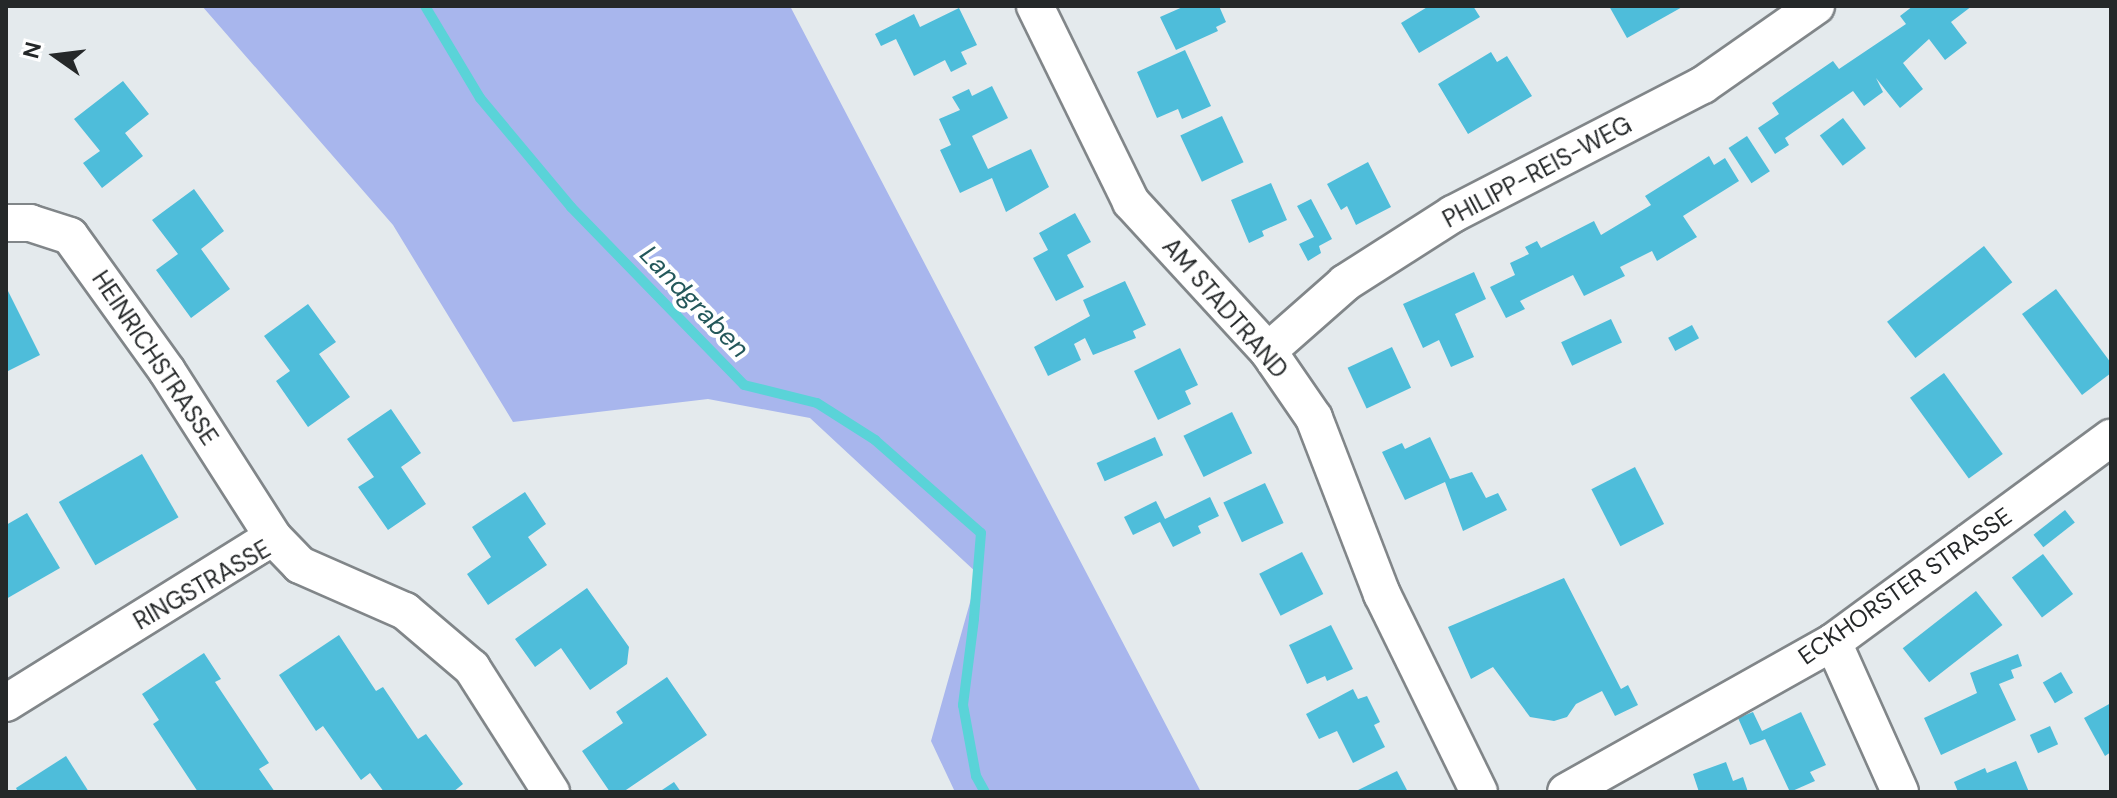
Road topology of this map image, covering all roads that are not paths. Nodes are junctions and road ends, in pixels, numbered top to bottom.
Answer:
1 (1035, 6) edge
2 (1816, 6) edge
3 (6, 223) edge
4 (1268, 351) junction
5 (2111, 438) edge
6 (273, 537) junction
7 (1833, 642) junction
8 (6, 703) edge
9 (551, 792) edge
10 (1479, 792) edge
11 (1566, 792) edge
12 (1900, 792) edge

1 - 4 street, AM STADTRAND
2 - 4 street, PHILIPP-REIS-WEG
3 - 6 street, HEINRICHSTRASSE
4 - 10 street, AM STADTRAND
5 - 7 street, ECKHORSTER STRASSE
6 - 8 street, RINGSTRASSE
6 - 9 street, RINGSTRASSE
7 - 11 street, ECKHORSTER STRASSE
7 - 12 street

